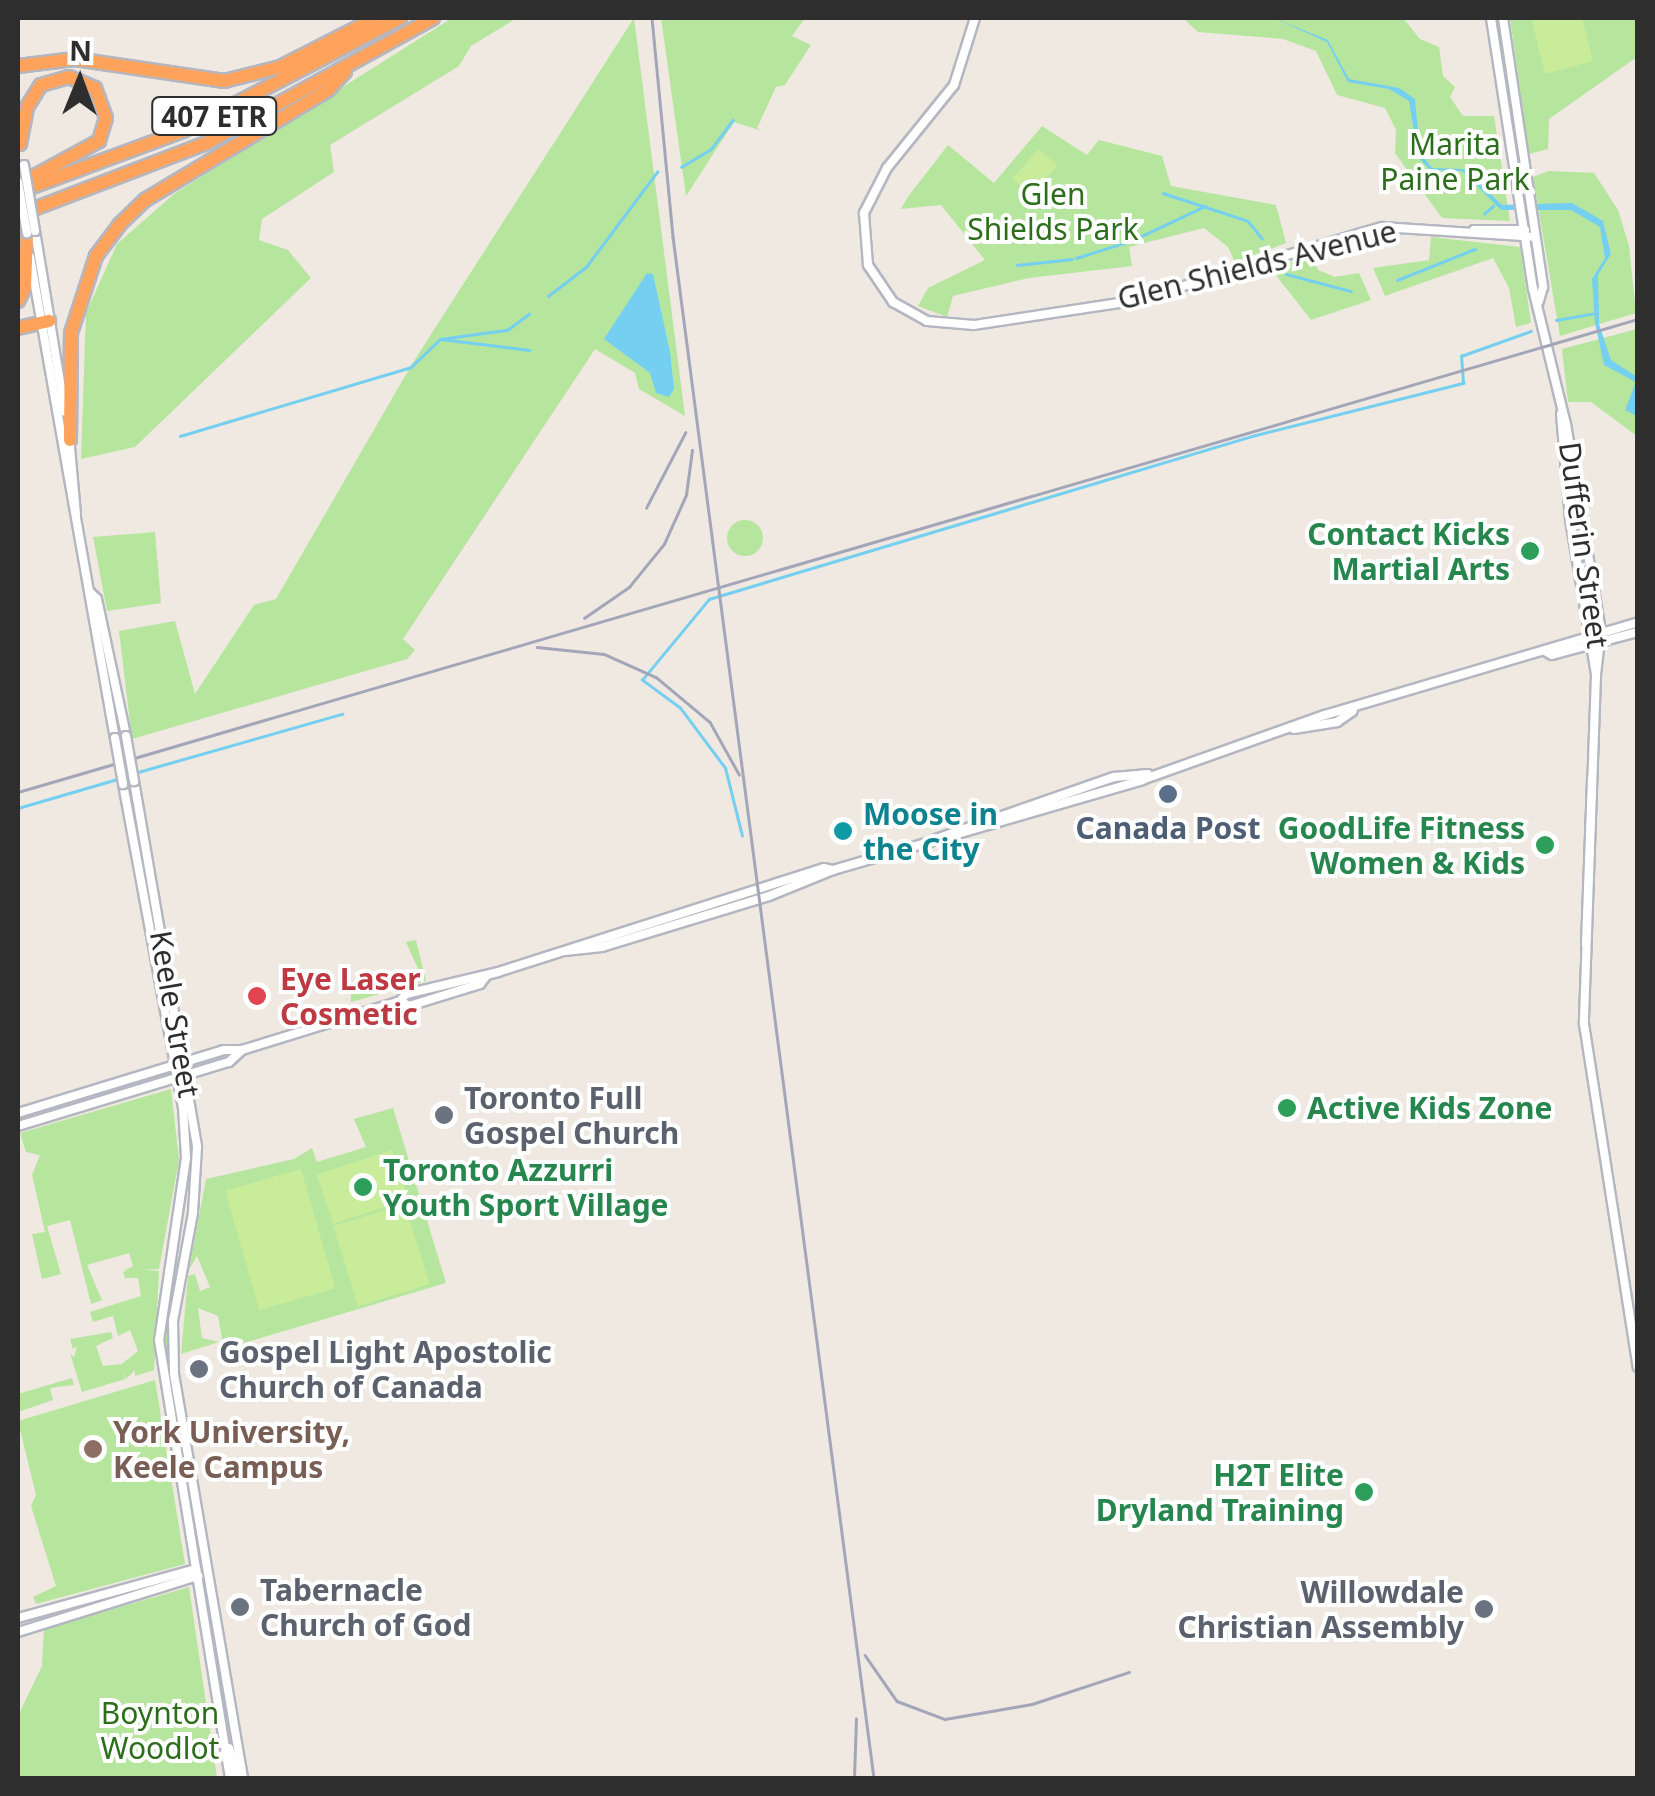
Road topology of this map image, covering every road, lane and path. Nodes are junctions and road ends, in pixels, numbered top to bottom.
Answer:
1 (376, 18) edge
2 (400, 18) edge
3 (433, 18) edge
4 (975, 18) edge
5 (1491, 18) edge
6 (1503, 18) edge
7 (18, 66) edge
8 (344, 72) junction
9 (18, 125) edge
10 (20, 144) junction
11 (18, 186) edge
12 (18, 218) edge
13 (1522, 229) junction
14 (31, 232) junction
15 (1535, 234) junction
16 (18, 301) edge
17 (1540, 301) junction
18 (45, 322) junction
19 (18, 328) edge
20 (1561, 414) junction
21 (70, 440) junction
22 (76, 515) junction
23 (89, 591) junction
24 (1638, 622) edge
25 (1601, 630) junction
26 (1638, 632) edge
27 (1595, 639) junction
28 (1148, 774) junction
29 (1114, 777) junction
30 (1117, 788) junction
31 (930, 841) junction
32 (242, 1050) junction
33 (180, 1063) junction
34 (182, 1076) junction
35 (18, 1112) edge
36 (18, 1126) edge
37 (170, 1243) junction
38 (187, 1246) junction
39 (1638, 1367) edge
40 (186, 1444) junction
41 (174, 1445) junction
42 (201, 1572) junction
43 (18, 1618) edge
44 (18, 1632) edge
45 (237, 1778) edge

1 - 7 highway
2 - 11 highway, 407 ETR
3 - 8 highway, 407 ETR
4 - 13 main road, Glen Shields Avenue
5 - 13 main road, Dufferin Street
6 - 15 main road, Dufferin Street
8 - 12 highway, 407 ETR
8 - 21 highway
9 - 10 main road, Keele Street
10 - 11 highway
10 - 14 main road, Keele Street, bridge
11 - 14 main road, Keele Street, bridge
13 - 15 main road, Glen Shields Avenue
13 - 17 main road, Dufferin Street
14 - 16 highway
14 - 18 main road, Keele Street
15 - 17 main road, Dufferin Street
17 - 20 main road, Dufferin Street
18 - 19 highway
18 - 21 main road, Keele Street
18 - 22 main road, Keele Street
20 - 25 main road, Dufferin Street
20 - 27 main road, Dufferin Street
21 - 22 main road, Keele Street
22 - 23 main road, Keele Street
23 - 33 main road, Keele Street, bridge
23 - 33 main road, Keele Street, bridge
24 - 25 main road
25 - 27 main road
26 - 27 main road
27 - 28 main road
27 - 39 main road, Dufferin Street
28 - 29 main road
28 - 30 main road
29 - 30 main road
29 - 31 main road
30 - 31 main road
31 - 32 main road
32 - 33 main road
32 - 34 main road
33 - 34 main road, Keele Street
33 - 35 main road
34 - 36 main road
34 - 37 main road, Keele Street
34 - 38 main road, Keele Street
37 - 38 main road
37 - 41 main road, Keele Street
38 - 40 main road, Keele Street
40 - 41 main road
40 - 42 main road, Keele Street
41 - 42 main road, Keele Street
42 - 43 main road
42 - 44 main road
42 - 45 main road, Keele Street
42 - 45 main road, Keele Street

